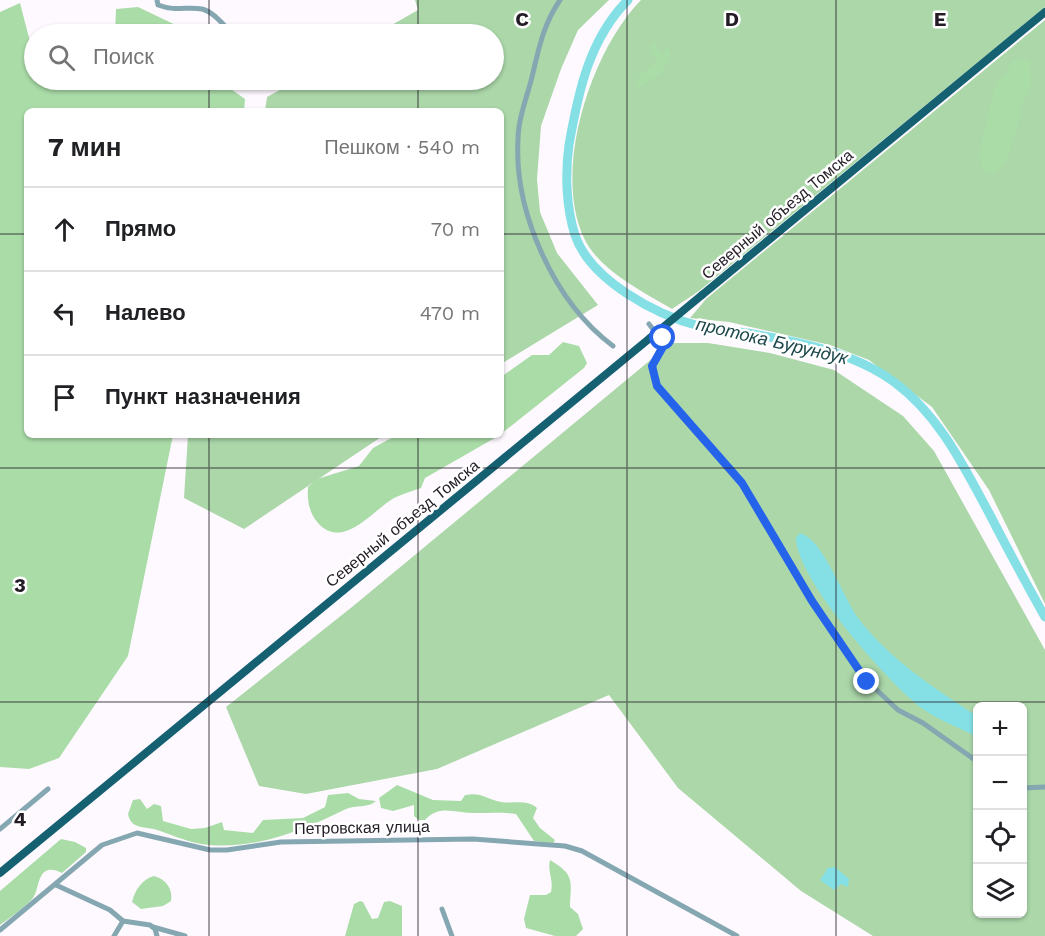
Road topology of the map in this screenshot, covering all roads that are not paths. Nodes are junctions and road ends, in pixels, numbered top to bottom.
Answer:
1 (158, 0) edge
2 (560, 0) edge
3 (1045, 12) edge
4 (222, 24) edge
5 (649, 324) dead end
6 (612, 346) dead end
7 (973, 758) edge
8 (1045, 787) edge
9 (1027, 788) edge
10 (48, 789) dead end
11 (0, 829) edge
12 (0, 873) edge
13 (56, 885) junction
14 (442, 909) dead end
15 (123, 921) junction
16 (153, 927) junction
17 (0, 930) edge
18 (114, 936) edge
19 (157, 936) edge
20 (185, 936) edge
21 (452, 936) edge
22 (737, 936) edge

1 - 4 street
2 - 6 street
3 - 12 main road, Северный объезд Томска, bridge
5 - 7 street
8 - 9 street
10 - 11 street
13 - 15 street
13 - 17 street, Петровская улица
13 - 22 street, Петровская улица
14 - 21 street
15 - 16 street
15 - 18 street
16 - 19 street
16 - 20 street

